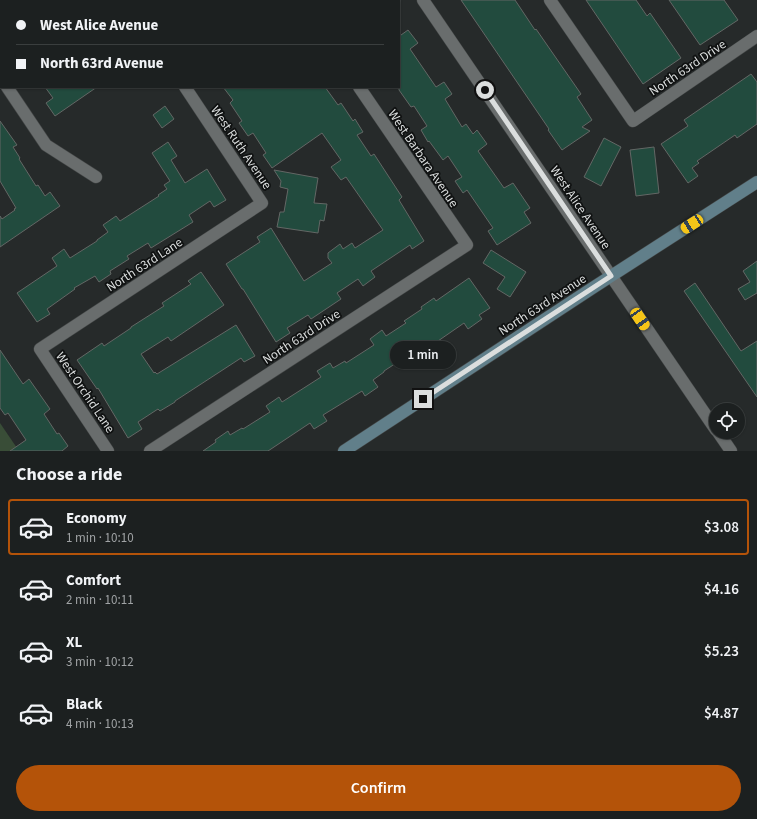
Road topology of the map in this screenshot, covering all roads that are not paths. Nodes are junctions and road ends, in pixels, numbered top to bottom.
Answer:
1 (423, 0) edge
2 (550, 0) edge
3 (757, 36) edge
4 (8, 88) edge
5 (186, 88) edge
6 (360, 88) edge
7 (96, 176) dead end
8 (757, 182) edge
9 (262, 203) joint
10 (467, 245) joint
11 (611, 276) junction
12 (40, 349) joint
13 (709, 419) edge
14 (723, 439) edge
15 (108, 451) edge
16 (150, 451) edge
17 (344, 451) edge
18 (731, 451) edge

1 - 11 street, West Alice Avenue
2 - 3 street, North 63rd Drive
4 - 7 street
5 - 9 street, West Ruth Avenue
6 - 10 street, West Barbara Avenue
8 - 11 street, North 63rd Avenue
9 - 12 street, North 63rd Lane
10 - 16 street, North 63rd Drive
11 - 13 street, West Alice Avenue
11 - 17 street, North 63rd Avenue
12 - 15 street, West Orchid Lane
14 - 18 street, West Alice Avenue

